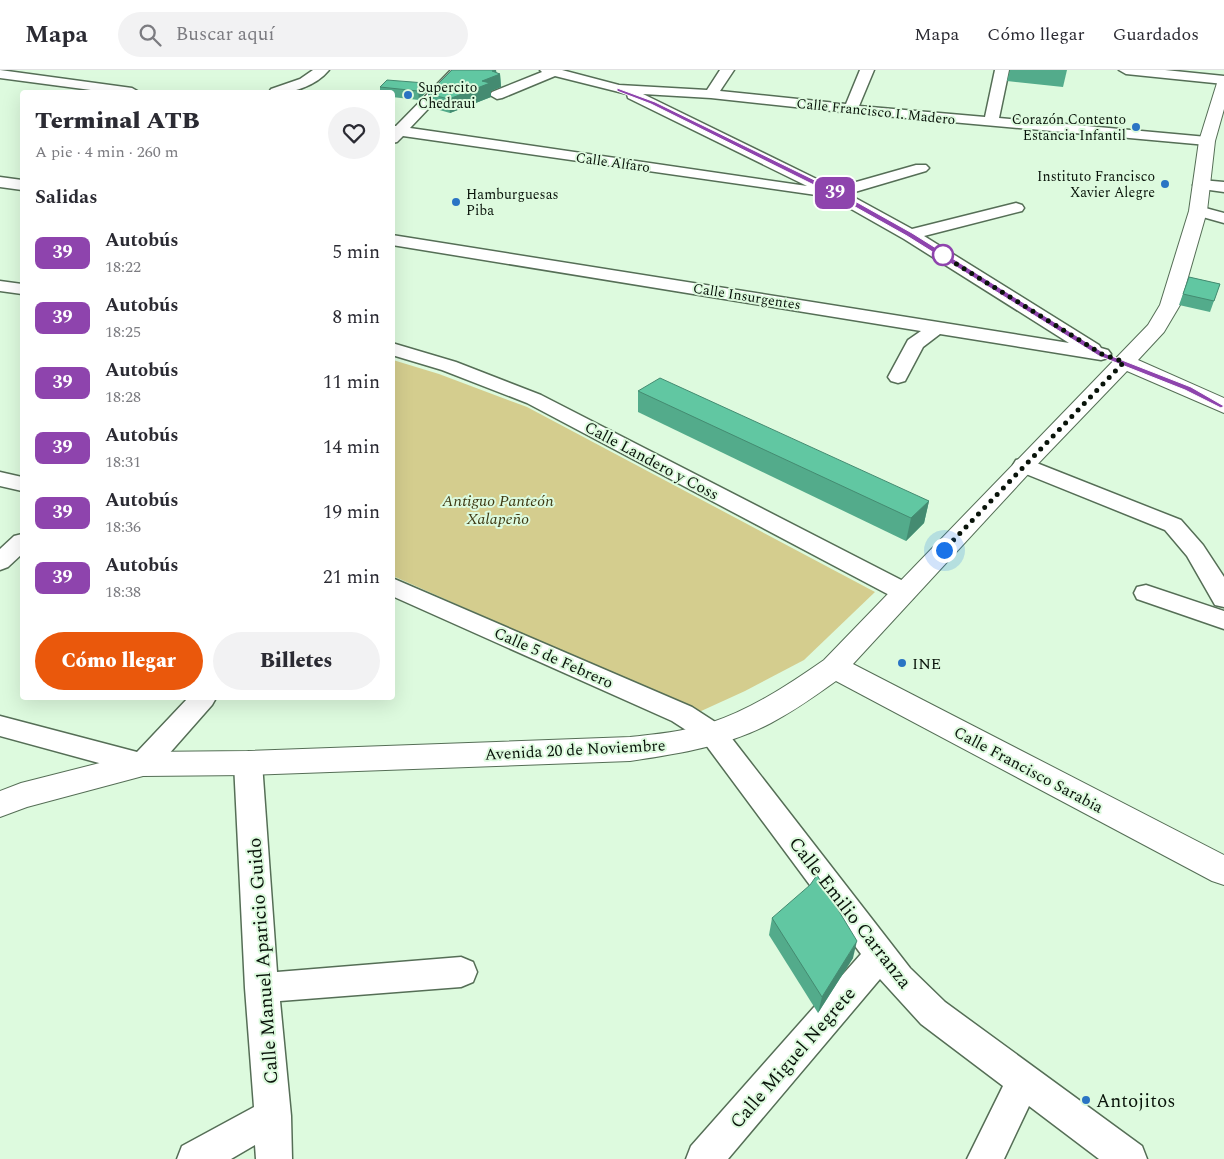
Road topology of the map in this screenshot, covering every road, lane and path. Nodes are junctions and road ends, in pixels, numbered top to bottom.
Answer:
1 (322, 70) edge
2 (458, 70) edge
3 (727, 70) edge
4 (867, 70) edge
5 (1002, 70) edge
6 (1126, 70) edge
7 (550, 71) edge
8 (0, 74) edge
9 (1224, 82) edge
10 (619, 89) junction
11 (117, 90) edge
12 (282, 90) edge
13 (711, 94) junction
14 (497, 95) dead end
15 (851, 109) junction
16 (1218, 120) edge
17 (991, 122) junction
18 (395, 133) edge
19 (1207, 141) junction
20 (921, 168) dead end
21 (0, 182) edge
22 (20, 185) edge
23 (1201, 185) junction
24 (1224, 187) edge
25 (834, 193) junction
26 (1016, 208) dead end
27 (1198, 211) junction
28 (1224, 218) edge
29 (910, 235) junction
30 (395, 240) edge
31 (0, 286) edge
32 (20, 289) edge
33 (934, 326) junction
34 (395, 350) edge
35 (1102, 354) junction
36 (1124, 362) junction
37 (898, 377) dead end
38 (1224, 406) edge
39 (1024, 465) junction
40 (0, 479) edge
41 (20, 484) edge
42 (20, 543) edge
43 (0, 562) edge
44 (395, 587) edge
45 (904, 592) junction
46 (1146, 593) dead end
47 (1224, 599) edge
48 (1224, 620) edge
49 (834, 667) junction
50 (201, 700) edge
51 (0, 726) edge
52 (713, 734) junction
53 (248, 763) junction
54 (143, 764) junction
55 (0, 804) edge
56 (1224, 871) edge
57 (880, 954) junction
58 (461, 972) dead end
59 (262, 988) junction
60 (1024, 1080) junction
61 (273, 1116) junction
62 (195, 1159) edge
63 (274, 1159) edge
64 (704, 1159) edge
65 (985, 1159) edge
66 (1129, 1159) edge

1 - 12 street
2 - 18 street
3 - 13 street
4 - 15 street
5 - 17 street
6 - 9 street
7 - 10 street, Calle Francisco I. Madero
7 - 14 street
8 - 11 street
9 - 16 main road, Avenida 20 de Noviembre
10 - 13 street, Calle Francisco I. Madero
10 - 25 street
13 - 15 street, Calle Francisco I. Madero
15 - 17 street, Calle Francisco I. Madero
16 - 19 main road, Avenida 20 de Noviembre
17 - 19 street, Calle Francisco I. Madero
18 - 25 street, Calle Alfaro
19 - 23 main road, Avenida 20 de Noviembre
20 - 25 street
21 - 22 street
23 - 24 street
23 - 27 main road, Avenida 20 de Noviembre
25 - 29 street
26 - 29 street
27 - 28 street
27 - 36 main road, Avenida 20 de Noviembre
29 - 35 street
30 - 33 street, Calle Insurgentes
31 - 32 street
33 - 35 street, Calle Insurgentes
33 - 37 street
34 - 45 street, Calle Landero y Coss
35 - 36 street
36 - 38 main road
36 - 39 main road, Avenida 20 de Noviembre
39 - 45 main road, Avenida 20 de Noviembre
39 - 47 street
40 - 41 street
42 - 43 street
44 - 52 street, Calle 5 de Febrero
45 - 49 main road, Avenida 20 de Noviembre
46 - 48 street
49 - 52 main road, Avenida 20 de Noviembre
49 - 56 main road, Calle Francisco Sarabia
50 - 54 street
51 - 54 street
52 - 53 main road, Avenida 20 de Noviembre
52 - 57 street, Calle Emilio Carranza
53 - 54 main road, Avenida 20 de Noviembre
53 - 59 street, Calle Manuel Aparicio Guido
54 - 55 main road, Avenida 20 de Noviembre
57 - 60 street, Calle Emilio Carranza
57 - 64 street, Calle Miguel Negrete
58 - 59 street
59 - 61 street, Calle Manuel Aparicio Guido
60 - 65 street
60 - 66 street, Calle Emilio Carranza
61 - 62 street
61 - 63 street, Calle Manuel Aparicio Guido

